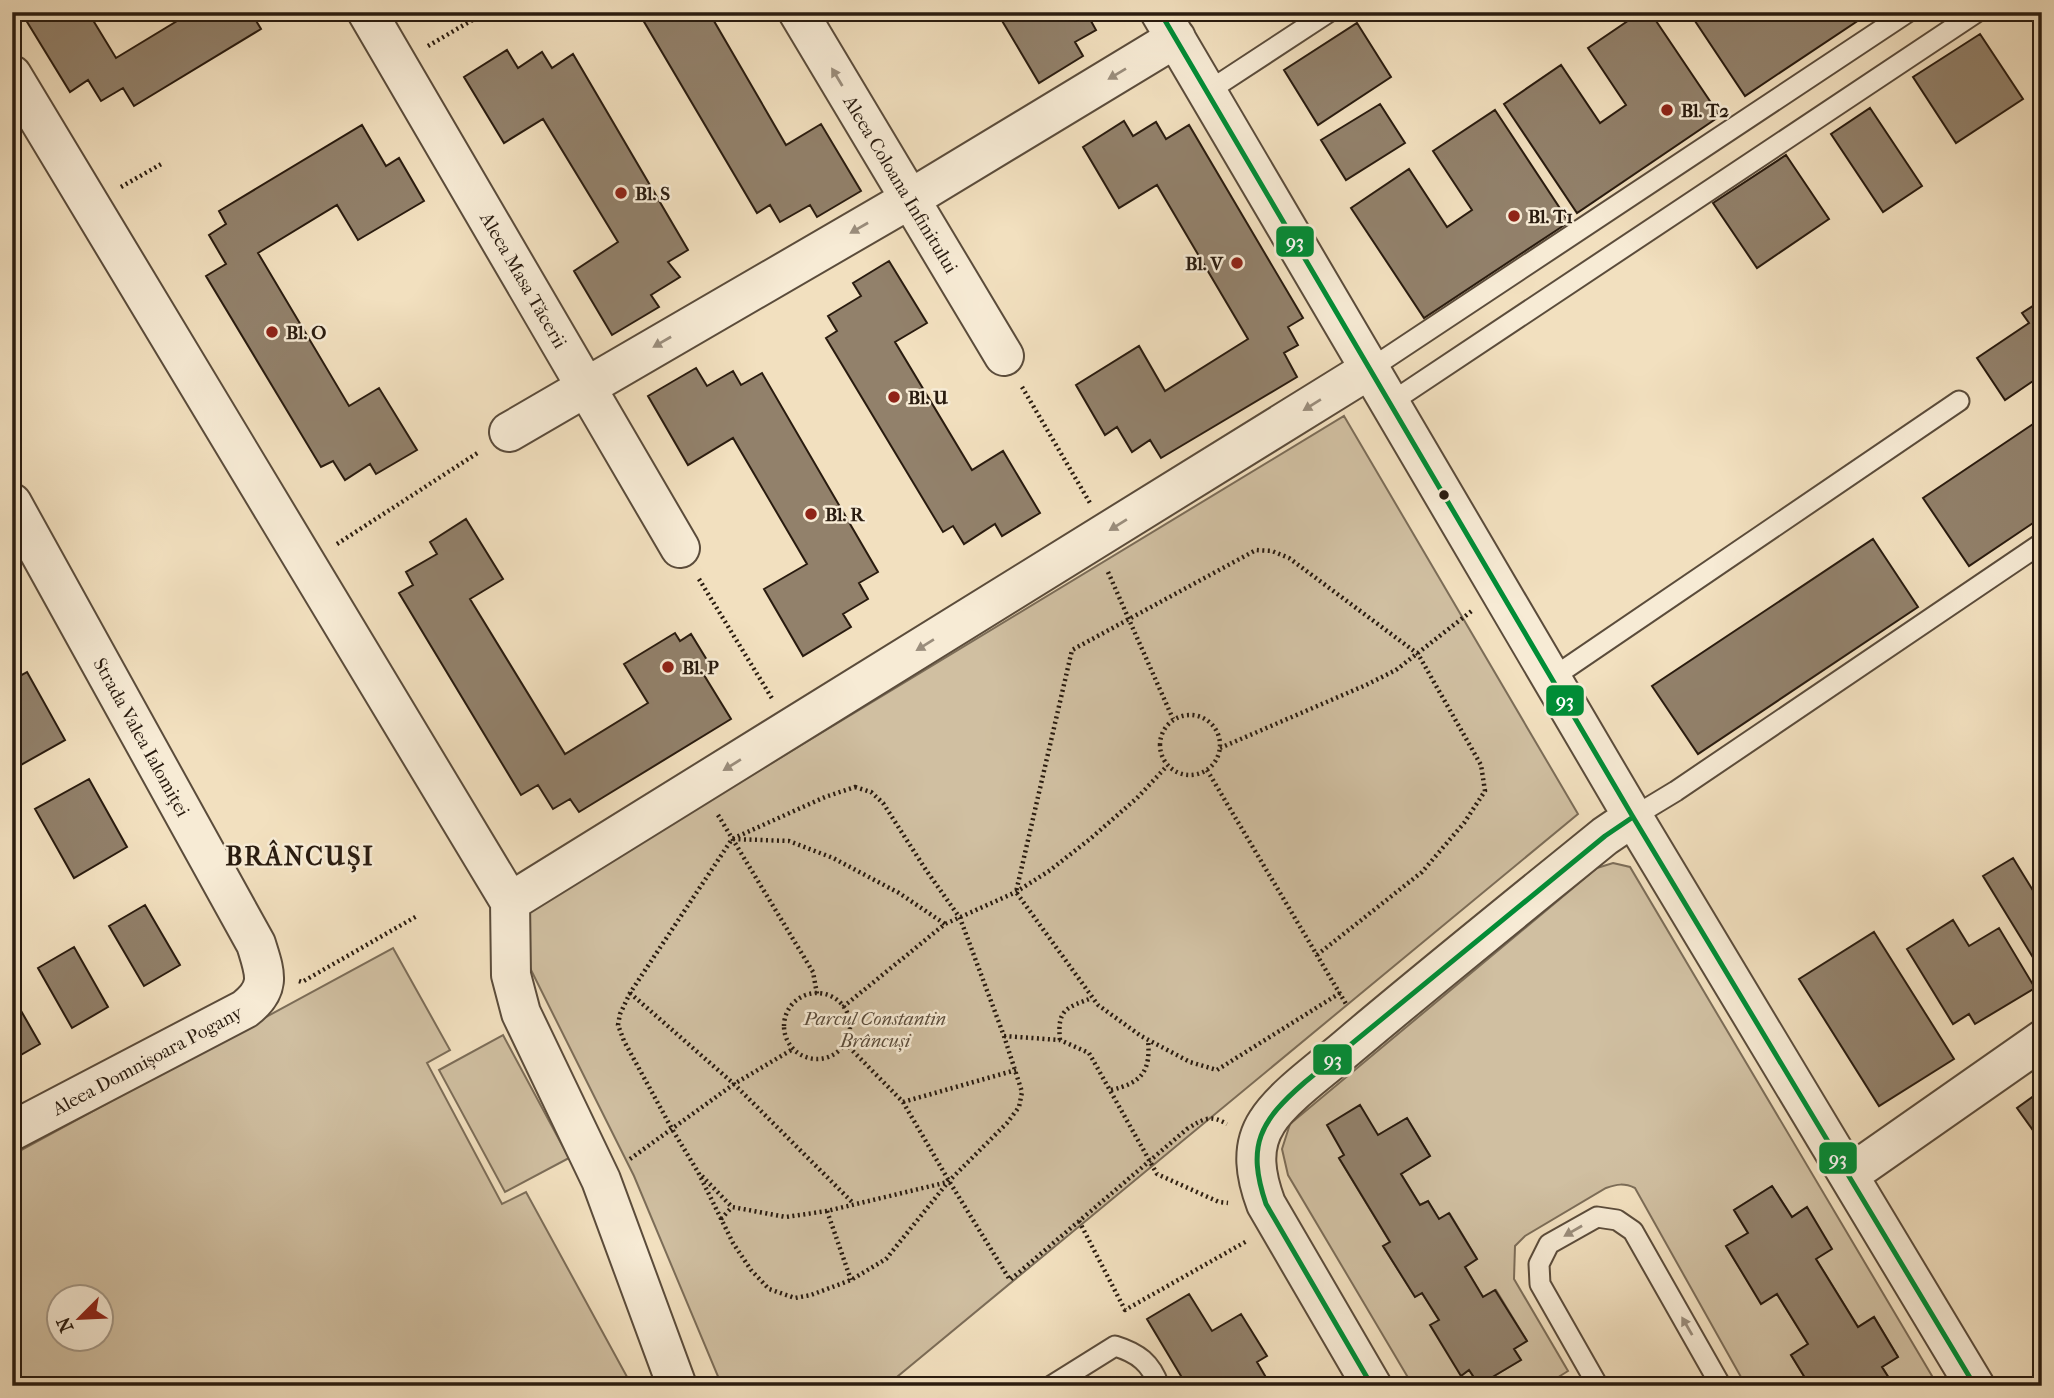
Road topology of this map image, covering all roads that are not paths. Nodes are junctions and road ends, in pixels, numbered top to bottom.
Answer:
1 (367, 12) edge
2 (798, 12) edge
3 (1329, 12) edge
4 (1908, 12) edge
5 (1977, 12) edge
6 (1168, 25) edge
7 (12, 75) edge
8 (1208, 92) junction
9 (910, 199) junction
10 (1004, 356) road end
11 (1370, 369) junction
12 (585, 386) junction
13 (1959, 401) dead end
14 (1390, 403) junction
15 (509, 432) road end
16 (12, 503) edge
17 (2042, 543) edge
18 (680, 548) road end
19 (1552, 678) junction
20 (1633, 817) junction
21 (510, 902) junction
22 (264, 975) joint
23 (2042, 1040) edge
24 (12, 1131) edge
25 (1849, 1175) junction
26 (1595, 1385) edge
27 (677, 1386) edge
28 (1051, 1386) edge
29 (1159, 1386) edge
30 (1372, 1386) edge
31 (1721, 1386) edge
32 (1975, 1386) edge

1 - 12 street, Aleea Masa Tăcerii
9 -> 2 street, Aleea Coloana Infinitului
3 - 8 lane
4 - 11 lane
5 - 14 lane
6 - 8 street
6 -> 9 street
7 - 21 street
8 - 11 street
9 - 10 street, Aleea Coloana Infinitului
9 -> 12 street
11 - 14 street
11 -> 21 street
12 - 15 street
12 - 18 street, Aleea Masa Tăcerii
13 - 19 lane
14 - 19 street
16 - 22 street, Strada Valea Ialomiței
17 - 20 lane
19 - 20 street
20 - 25 street
20 - 30 street
21 - 27 street
22 - 24 street, Aleea Domnișoara Pogany
23 - 25 street
25 - 32 street
31 -> 26 lane
28 - 29 lane

